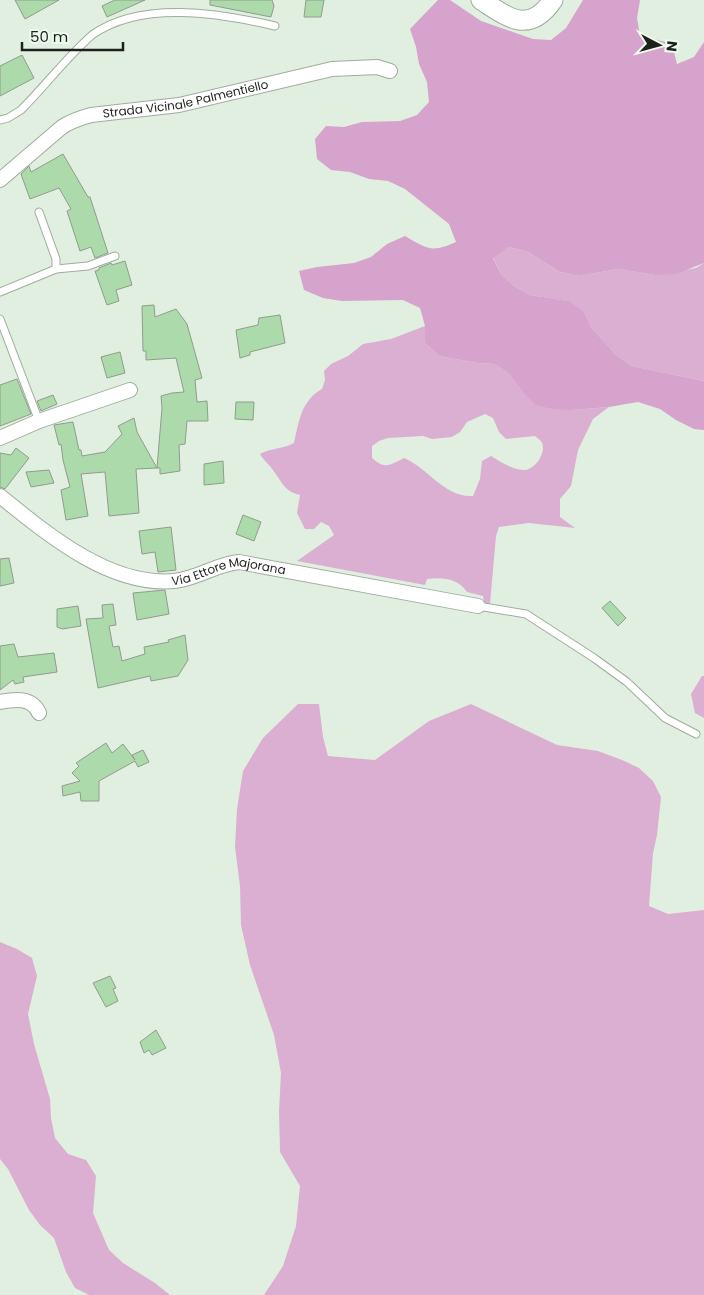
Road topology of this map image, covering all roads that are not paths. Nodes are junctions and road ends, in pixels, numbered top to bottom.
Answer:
1 (481, 0) edge
2 (553, 0) edge
3 (275, 26) dead end
4 (390, 70) dead end
5 (0, 120) edge
6 (0, 180) edge
7 (39, 212) dead end
8 (115, 256) dead end
9 (56, 269) junction
10 (0, 292) edge
11 (0, 319) edge
12 (130, 390) dead end
13 (40, 420) junction
14 (0, 438) edge
15 (0, 496) edge
16 (478, 606) joint
17 (0, 702) edge
18 (39, 713) dead end
19 (696, 734) dead end

1 - 2 street
3 - 5 lane
4 - 6 street, Strada Vicinale Palmentiello
7 - 9 lane
8 - 9 lane
9 - 10 lane
11 - 13 lane
12 - 13 street
13 - 14 street
15 - 16 street, Via Ettore Majorana
16 - 19 lane
17 - 18 street

